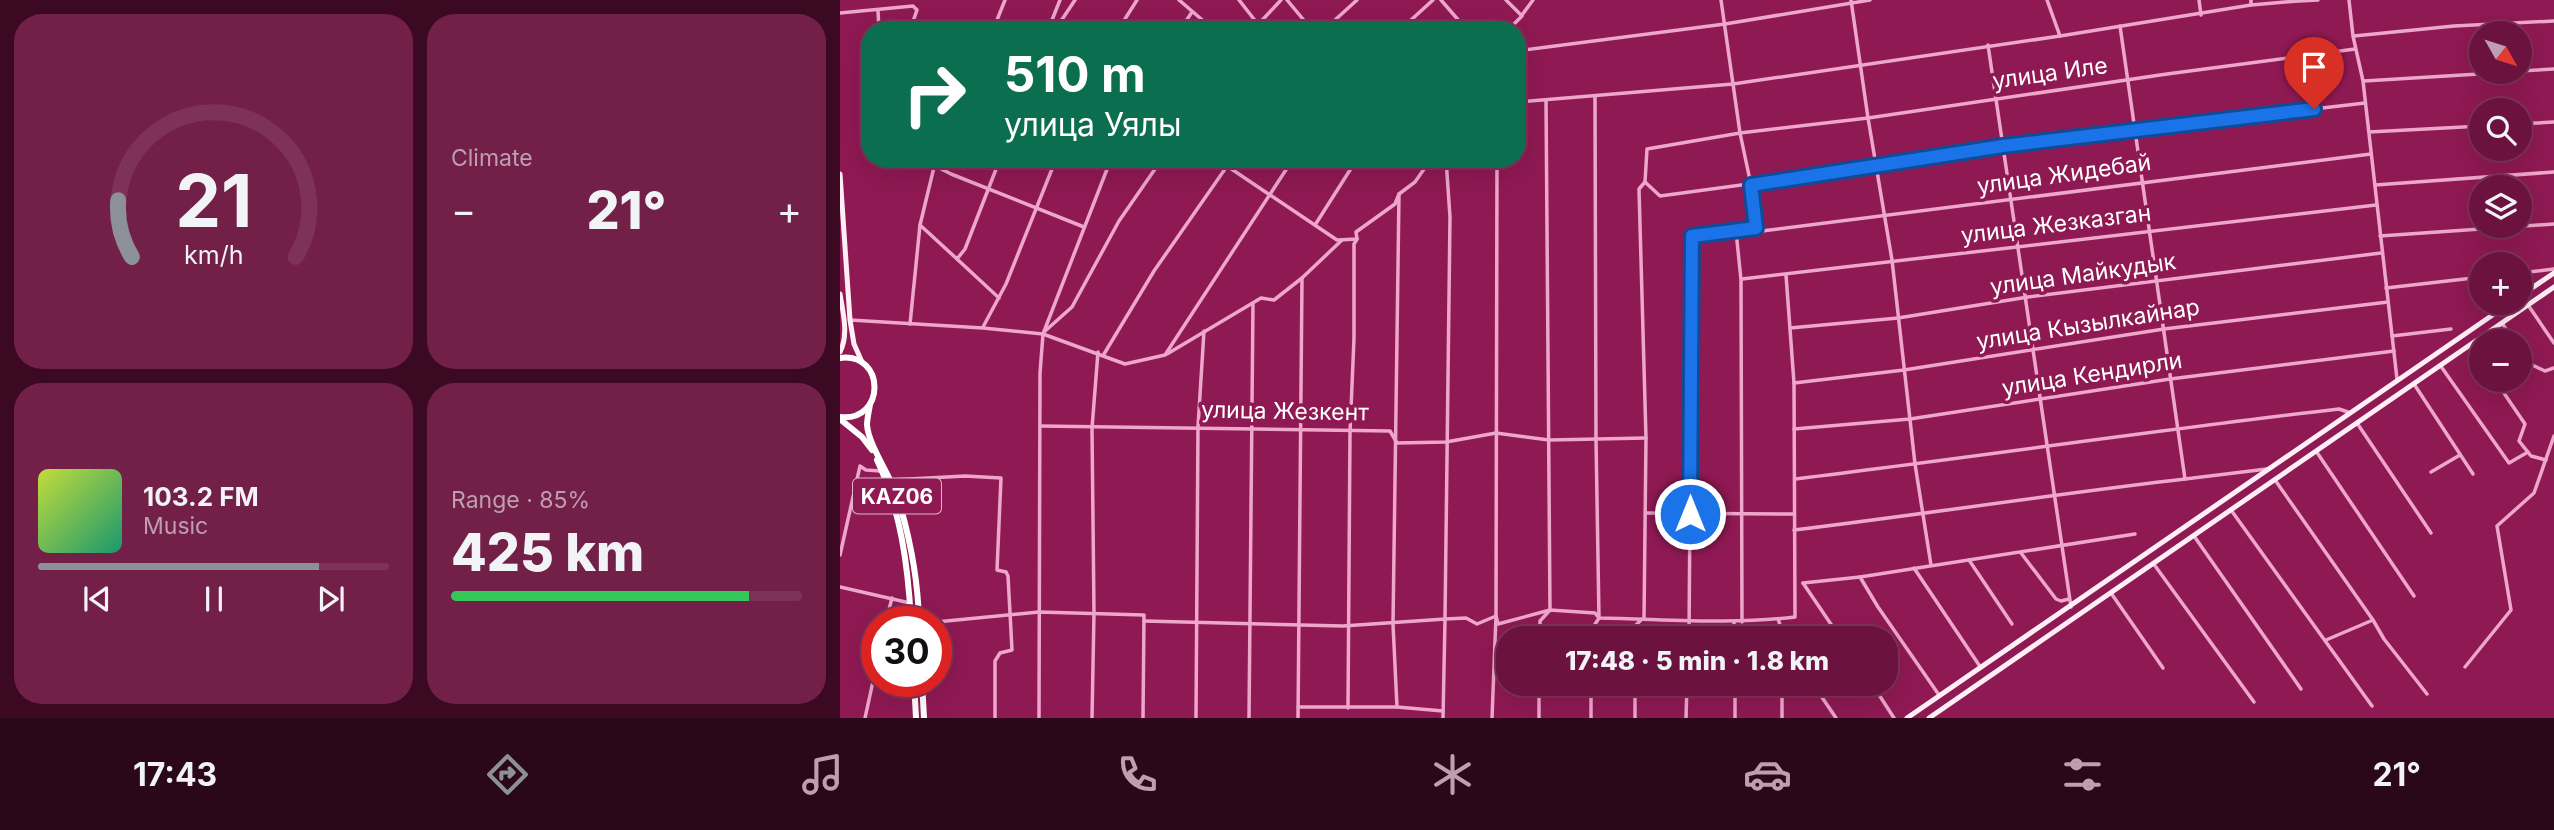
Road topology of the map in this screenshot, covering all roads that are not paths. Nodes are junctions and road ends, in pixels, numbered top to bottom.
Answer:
1 (1005, 0) edge
2 (1060, 0) edge
3 (1075, 0) edge
4 (1137, 0) edge
5 (1179, 0) edge
6 (1239, 0) edge
7 (1281, 0) edge
8 (1287, 0) edge
9 (1357, 0) edge
10 (1433, 0) edge
11 (1441, 0) edge
12 (1506, 0) edge
13 (1533, 0) edge
14 (1721, 0) edge
15 (1870, 0) edge
16 (2047, 0) edge
17 (2199, 0) edge
18 (2318, 0) edge
19 (2349, 0) edge
20 (1851, 1) edge
21 (2298, 1) edge
22 (2251, 3) edge
23 (878, 10) junction
24 (1192, 12) junction
25 (840, 13) edge
26 (2201, 15) junction
27 (1522, 16) junction
28 (879, 21) edge
29 (913, 21) edge
30 (998, 21) edge
31 (1052, 21) edge
32 (1061, 21) edge
33 (1124, 21) edge
34 (1186, 21) edge
35 (1203, 21) edge
36 (1255, 21) edge
37 (1259, 21) edge
38 (1304, 21) edge
39 (1334, 21) edge
40 (1410, 21) edge
41 (1459, 21) edge
42 (1517, 21) edge
43 (2554, 21) edge
44 (1725, 24) junction
45 (2120, 26) junction
46 (2060, 36) junction
47 (2353, 36) junction
48 (1987, 45) junction
49 (2355, 49) junction
50 (1526, 50) edge
51 (1860, 64) junction
52 (2554, 69) edge
53 (2532, 70) edge
54 (2469, 75) edge
55 (2127, 80) junction
56 (2363, 81) junction
57 (1733, 84) junction
58 (1595, 96) junction
59 (1996, 98) junction
60 (1546, 100) junction
61 (1526, 101) edge
62 (2365, 103) junction
63 (1868, 118) junction
64 (2554, 122) edge
65 (2532, 123) edge
66 (2469, 127) edge
67 (2136, 131) junction
68 (2369, 132) junction
69 (1740, 133) junction
70 (2003, 146) junction
71 (2371, 154) junction
72 (1875, 167) junction
73 (932, 168) edge
74 (940, 168) edge
75 (997, 168) edge
76 (1052, 168) edge
77 (1107, 168) edge
78 (1156, 168) edge
79 (1226, 168) edge
80 (1230, 168) edge
81 (1287, 168) edge
82 (1351, 168) edge
83 (1424, 168) edge
84 (1447, 168) edge
85 (1497, 168) edge
86 (2554, 172) edge
87 (840, 174) edge
88 (2143, 181) junction
89 (1646, 182) junction
90 (1751, 185) junction
91 (2374, 185) junction
92 (988, 190) junction
93 (1270, 193) junction
94 (1399, 194) junction
95 (2011, 199) junction
96 (2376, 205) junction
97 (1036, 208) junction
98 (1883, 217) junction
99 (2554, 224) edge
100 (920, 225) junction
101 (1315, 225) junction
102 (1084, 227) junction
103 (1736, 231) junction
104 (1762, 231) dead end
105 (2150, 231) junction
106 (2381, 236) junction
107 (1357, 239) junction
108 (1342, 240) junction
109 (2018, 248) junction
110 (2381, 253) junction
111 (957, 259) junction
112 (1892, 260) junction
113 (2554, 271) edge
114 (2532, 272) edge
115 (1786, 275) junction
116 (1302, 278) junction
117 (1741, 279) junction
118 (2469, 279) edge
119 (2158, 282) junction
120 (2532, 287) edge
121 (2554, 287) edge
122 (2386, 288) junction
123 (840, 294) edge
124 (999, 298) junction
125 (2026, 298) junction
126 (2388, 302) junction
127 (2532, 302) edge
128 (1253, 303) junction
129 (2532, 311) edge
130 (2493, 315) edge
131 (2514, 315) edge
132 (1898, 318) junction
133 (850, 320) junction
134 (2502, 323) junction
135 (910, 324) junction
136 (984, 328) junction
137 (1790, 328) junction
138 (2164, 329) junction
139 (2451, 329) dead end
140 (2493, 329) edge
141 (2506, 329) edge
142 (1204, 331) junction
143 (1043, 334) junction
144 (2392, 336) junction
145 (2554, 343) edge
146 (2469, 345) edge
147 (2034, 350) junction
148 (2394, 351) junction
149 (840, 352) edge
150 (1098, 352) junction
151 (1104, 354) junction
152 (1165, 355) junction
153 (840, 358) edge
154 (862, 362) junction
155 (2440, 365) junction
156 (2532, 365) edge
157 (2554, 368) edge
158 (1904, 370) junction
159 (2170, 379) junction
160 (2397, 381) junction
161 (1794, 383) junction
162 (2414, 384) junction
163 (2503, 392) edge
164 (2041, 399) junction
165 (870, 404) junction
166 (2350, 413) junction
167 (840, 418) edge
168 (1910, 419) junction
169 (2357, 423) junction
170 (1092, 425) junction
171 (1040, 426) junction
172 (1198, 427) junction
173 (1252, 428) junction
174 (2177, 428) junction
175 (1302, 429) junction
176 (1794, 429) junction
177 (1350, 430) junction
178 (1496, 433) junction
179 (2554, 436) edge
180 (1646, 438) junction
181 (1596, 439) junction
182 (1549, 440) junction
183 (1446, 442) junction
184 (1396, 443) junction
185 (2048, 448) junction
186 (2316, 451) junction
187 (2528, 452) junction
188 (2460, 455) junction
189 (2546, 461) junction
190 (1915, 464) junction
191 (2269, 469) junction
192 (882, 471) junction
193 (2431, 472) dead end
194 (2473, 474) dead end
195 (1795, 479) junction
196 (2185, 479) junction
197 (891, 480) junction
198 (2275, 480) junction
199 (2055, 494) junction
200 (2231, 510) junction
201 (1645, 513) junction
202 (1690, 514) junction
203 (1742, 514) junction
204 (1794, 514) junction
205 (1924, 514) junction
206 (1794, 530) junction
207 (2431, 533) dead end
208 (2135, 534) dead end
209 (2193, 536) junction
210 (2062, 547) junction
211 (2021, 552) junction
212 (840, 555) edge
213 (1969, 560) junction
214 (2153, 563) junction
215 (1931, 565) junction
216 (2132, 565) junction
217 (1914, 568) junction
218 (2138, 574) junction
219 (1860, 577) junction
220 (1796, 581) junction
221 (1803, 583) junction
222 (840, 587) edge
223 (2111, 593) junction
224 (2414, 596) dead end
225 (892, 598) junction
226 (2069, 599) junction
227 (910, 603) junction
228 (890, 606) edge
229 (910, 606) edge
230 (918, 606) edge
231 (2071, 607) junction
232 (1550, 610) junction
233 (1039, 612) junction
234 (1094, 613) junction
235 (1496, 616) junction
236 (1011, 617) junction
237 (1144, 618) junction
238 (1599, 618) junction
239 (1644, 618) junction
240 (1445, 619) junction
241 (1778, 619) junction
242 (2373, 620) junction
243 (952, 621) edge
244 (1690, 621) junction
245 (1734, 622) junction
246 (1742, 622) junction
247 (1196, 623) junction
248 (1250, 624) junction
249 (1393, 624) junction
250 (2012, 624) dead end
251 (1298, 625) junction
252 (1347, 625) junction
253 (1540, 626) edge
254 (1594, 626) edge
255 (1635, 626) edge
256 (1690, 626) edge
257 (1734, 626) edge
258 (1780, 626) edge
259 (1832, 626) edge
260 (2326, 640) junction
261 (2465, 667) dead end
262 (1980, 668) junction
263 (2163, 668) dead end
264 (2301, 689) dead end
265 (2427, 694) dead end
266 (1539, 696) edge
267 (1591, 696) edge
268 (1635, 696) edge
269 (1687, 696) edge
270 (1735, 696) edge
271 (1782, 696) edge
272 (1821, 696) edge
273 (1880, 696) edge
274 (1940, 696) junction
275 (870, 697) edge
276 (915, 697) edge
277 (923, 697) edge
278 (2254, 702) dead end
279 (2372, 706) dead end
280 (1298, 707) junction
281 (1397, 707) junction
282 (1348, 708) junction
283 (1443, 711) junction
284 (865, 718) edge
285 (916, 718) edge
286 (924, 718) edge
287 (995, 718) edge
288 (1039, 718) edge
289 (1092, 718) edge
290 (1143, 718) edge
291 (1196, 718) edge
292 (1249, 718) edge
293 (1298, 718) edge
294 (1443, 718) edge
295 (1492, 718) edge
296 (1539, 718) edge
297 (1591, 718) edge
298 (1636, 718) edge
299 (1686, 718) edge
300 (1735, 718) edge
301 (1782, 718) edge
302 (1836, 718) edge
303 (1894, 718) edge
304 (1908, 718) edge
305 (1929, 718) edge

1 - 30 street
2 - 31 street
3 - 32 street
4 - 33 street
5 - 24 street
6 - 36 street
7 - 37 street
8 - 38 street
9 - 39 street
10 - 40 street
11 - 41 street
12 - 27 street
13 - 27 street
14 - 44 street
15 - 20 street
16 - 46 street
17 - 26 street
18 - 21 street
19 - 47 street
20 - 44 street
20 - 51 street
21 - 22 street
22 - 26 street
23 - 25 street
23 - 28 street
23 - 29 street
24 - 34 street
24 - 35 street
26 - 45 street
27 - 42 street
43 - 47 street
44 - 50 street
44 - 57 street
45 - 46 street
45 - 55 street, улица Кендирли
46 - 48 street
47 - 49 street
48 - 51 street
48 - 59 street
49 - 55 street, улица Иле
49 - 56 street
51 - 57 street
51 - 63 street
52 - 53 street
54 - 56 street
55 - 59 street, улица Иле
55 - 67 street, улица Кендирли
56 - 62 street
57 - 58 street
57 - 69 street
58 - 60 street
58 - 181 street
59 - 63 street, улица Иле
59 - 70 street
60 - 61 street
60 - 182 street
62 - 67 street
62 - 68 street
63 - 69 street, улица Иле
63 - 72 street
64 - 65 street
66 - 68 street
67 - 70 street
67 - 88 street, улица Кендирли
68 - 71 street
69 - 89 street, улица Иле
69 - 90 street
70 - 72 street
70 - 95 street
71 - 88 street, улица Жидебай
71 - 91 street
72 - 90 street
72 - 98 street
73 - 100 street
74 - 92 street
75 - 92 street
76 - 97 street
77 - 102 street
78 - 143 street
79 - 151 street
80 - 93 street
81 - 93 street
82 - 101 street
83 - 94 street
84 - 183 street
85 - 178 street
86 - 91 street
87 - 133 main road
88 - 95 street, улица Жидебай
88 - 105 street, улица Кендирли
89 - 90 street
89 - 180 street
90 - 103 street
91 - 96 street
92 - 97 street
92 - 111 street
93 - 101 street
93 - 152 street
94 - 107 street
94 - 184 street
95 - 98 street, улица Жидебай
95 - 109 street
96 - 105 street, улица Жезказган
96 - 106 street
97 - 102 street
97 - 124 street
98 - 104 street, улица Жидебай
98 - 112 street
99 - 106 street
100 - 111 street
100 - 135 street
101 - 108 street
102 - 143 street
103 - 117 street
103 - 202 street
105 - 109 street, улица Жезказган
105 - 119 street, улица Кендирли
106 - 110 street
107 - 108 street
107 - 177 street
108 - 116 street
109 - 112 street, улица Жезказган
109 - 125 street
110 - 119 street, улица Майкудык
110 - 122 street
111 - 124 street
112 - 115 street, улица Жезказган
112 - 132 street
113 - 114 street
113 - 120 main road
115 - 117 street, улица Жезказган
115 - 137 street
116 - 128 street
116 - 175 street
117 - 203 street
118 - 122 street
119 - 125 street, улица Майкудык
119 - 138 street, улица Кендирли
121 - 127 main road
122 - 126 street
123 - 149 main road
124 - 136 street
125 - 132 street, улица Майкудык
125 - 147 street
126 - 138 street, улица Кызылкайнар
126 - 144 street
128 - 142 street
128 - 173 street
129 - 145 street
130 - 160 main road
131 - 134 main road
132 - 137 street, улица Майкудык
132 - 158 street
133 - 135 street
133 - 154 main road
134 - 140 main road
134 - 141 street
135 - 136 street
136 - 143 street
137 - 161 street
138 - 147 street, улица Кызылкайнар
138 - 159 street, улица Кендирли
139 - 144 street
142 - 152 street
142 - 172 street
143 - 150 street
143 - 171 street
144 - 148 street
146 - 155 main road
147 - 158 street, улица Кызылкайнар
147 - 164 street
148 - 159 street, улица Кендирли
148 - 160 street
150 - 151 street
150 - 170 street
151 - 152 street
153 - 154 highway
154 - 165 highway, KАZ06
155 - 162 main road
155 - 187 street
156 - 157 street
158 - 161 street, улица Кызылкайнар
158 - 168 street
159 - 164 street, улица Кендирли
159 - 174 street, улица Кендирли
160 - 166 main road
161 - 176 street
162 - 169 main road
162 - 188 street
163 - 187 street
164 - 168 street, улица Кендирли
164 - 185 street
165 - 167 highway, KАZ06
165 - 197 highway, KАZ06
166 - 174 street
166 - 191 main road
167 - 192 highway, KАZ06
168 - 176 street, улица Кендирли
168 - 190 street
169 - 186 main road
169 - 207 street
170 - 171 street, улица Жезкент
170 - 172 street, улица Жезкент
170 - 234 street
171 - 233 street
172 - 173 street, улица Жезкент
172 - 247 street
173 - 175 street, улица Жезкент
173 - 248 street
174 - 185 street
174 - 196 street, улица Кендирли
175 - 177 street, улица Жезкент
175 - 251 street
176 - 195 street
177 - 184 street, улица Жезкент
177 - 252 street
178 - 182 street, улица Жезкент
178 - 183 street, улица Жезкент
178 - 235 street
179 - 189 street
180 - 181 street, улица Жезкент
180 - 201 street
181 - 182 street, улица Жезкент
181 - 238 street
182 - 232 street
183 - 184 street, улица Жезкент
183 - 240 street
184 - 249 street
185 - 190 street
185 - 199 street
186 - 198 main road
186 - 224 street
187 - 189 street
188 - 193 street
188 - 194 street
189 - 261 street
190 - 195 street
190 - 205 street
191 - 196 street
191 - 216 main road
192 - 212 street
192 - 227 highway, KАZ06
195 - 204 street
196 - 199 street
197 - 230 highway, KАZ06
197 - 236 street
198 - 200 main road
198 - 242 street
199 - 205 street
199 - 210 street
200 - 209 main road
200 - 260 street
201 - 202 street
201 - 239 street
202 - 203 street
202 - 244 street
203 - 204 street
203 - 246 street
204 - 206 street
205 - 206 street
205 - 215 street
206 - 220 street
208 - 210 street
209 - 214 main road
209 - 264 street
210 - 211 street
210 - 226 street
211 - 213 street
211 - 226 street
213 - 215 street
213 - 250 street
214 - 218 main road
214 - 278 street
215 - 217 street
216 - 218 main road
216 - 231 main road
217 - 219 street
217 - 262 street
218 - 223 main road
219 - 221 street
219 - 274 street
220 - 221 street
220 - 241 street
221 - 259 street
222 - 225 street
223 - 263 street
223 - 305 main road
225 - 227 street
225 - 228 street
226 - 231 street
227 - 229 highway, KАZ06
231 - 262 main road
232 - 235 street
232 - 238 street
232 - 253 street
233 - 234 street
233 - 236 street
233 - 288 street
234 - 237 street
234 - 289 street
235 - 240 street
235 - 295 street
236 - 243 street
236 - 287 street
237 - 247 street
237 - 290 street
238 - 239 street
238 - 254 street
239 - 244 street
239 - 255 street
240 - 249 street
240 - 283 street
241 - 246 street
241 - 258 street
242 - 260 street
242 - 265 street
244 - 245 street
244 - 256 street
245 - 246 street
245 - 257 street
247 - 248 street
247 - 291 street
248 - 251 street
248 - 292 street
249 - 252 street
249 - 281 street
251 - 252 street
251 - 280 street
252 - 282 street
260 - 279 street
262 - 274 main road
266 - 296 street
267 - 297 street
268 - 298 street
269 - 299 street
270 - 300 street
271 - 301 street
272 - 302 street
273 - 303 street
274 - 304 main road
275 - 284 street
276 - 285 highway
277 - 286 highway
280 - 282 street
280 - 293 street
281 - 282 street
281 - 283 street
283 - 294 street

